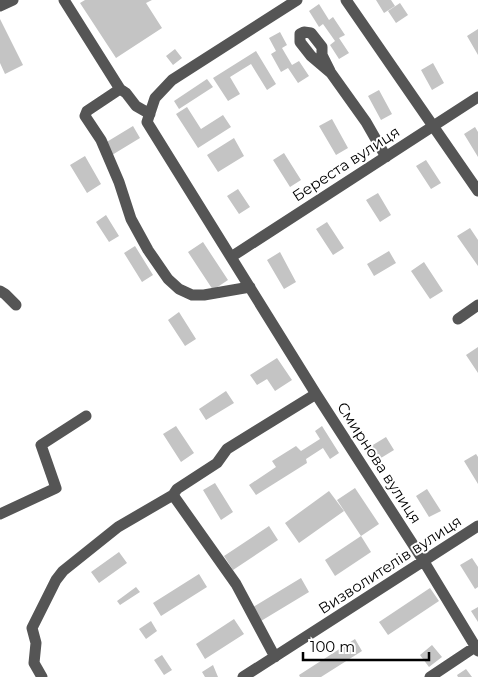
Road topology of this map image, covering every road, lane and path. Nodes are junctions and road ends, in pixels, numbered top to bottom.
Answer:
1 (13, 0) edge
2 (64, 0) edge
3 (297, 0) edge
4 (346, 0) edge
5 (0, 6) edge
6 (330, 71) dead end
7 (120, 89) junction
8 (478, 97) edge
9 (150, 114) junction
10 (432, 126) junction
11 (386, 157) junction
12 (478, 191) edge
13 (231, 257) junction
14 (250, 287) junction
15 (0, 291) edge
16 (16, 305) dead end
17 (478, 305) edge
18 (458, 319) dead end
19 (316, 394) junction
20 (86, 416) dead end
21 (174, 495) junction
22 (0, 514) edge
23 (478, 526) edge
24 (423, 560) junction
25 (477, 649) edge
26 (275, 657) junction
27 (42, 677) edge
28 (243, 677) edge
29 (430, 677) edge

1 - 5 street
2 - 7 street
3 - 9 street
4 - 10 street
6 - 11 street
7 - 9 street
7 - 14 street
8 - 10 street, Береста вулиця
9 - 13 street, Смирнова вулиця
10 - 11 street, Береста вулиця
10 - 12 street
11 - 13 street, Береста вулиця
13 - 14 street, Смирнова вулиця
14 - 19 street, Смирнова вулиця
15 - 16 street
17 - 18 street
19 - 21 street
19 - 24 street, Смирнова вулиця
20 - 22 street
21 - 26 street
21 - 27 street
23 - 24 street, Визволителів вулиця
24 - 25 street, Смирнова вулиця
24 - 26 street, Визволителів вулиця
25 - 29 street
26 - 28 street, Визволителів вулиця

